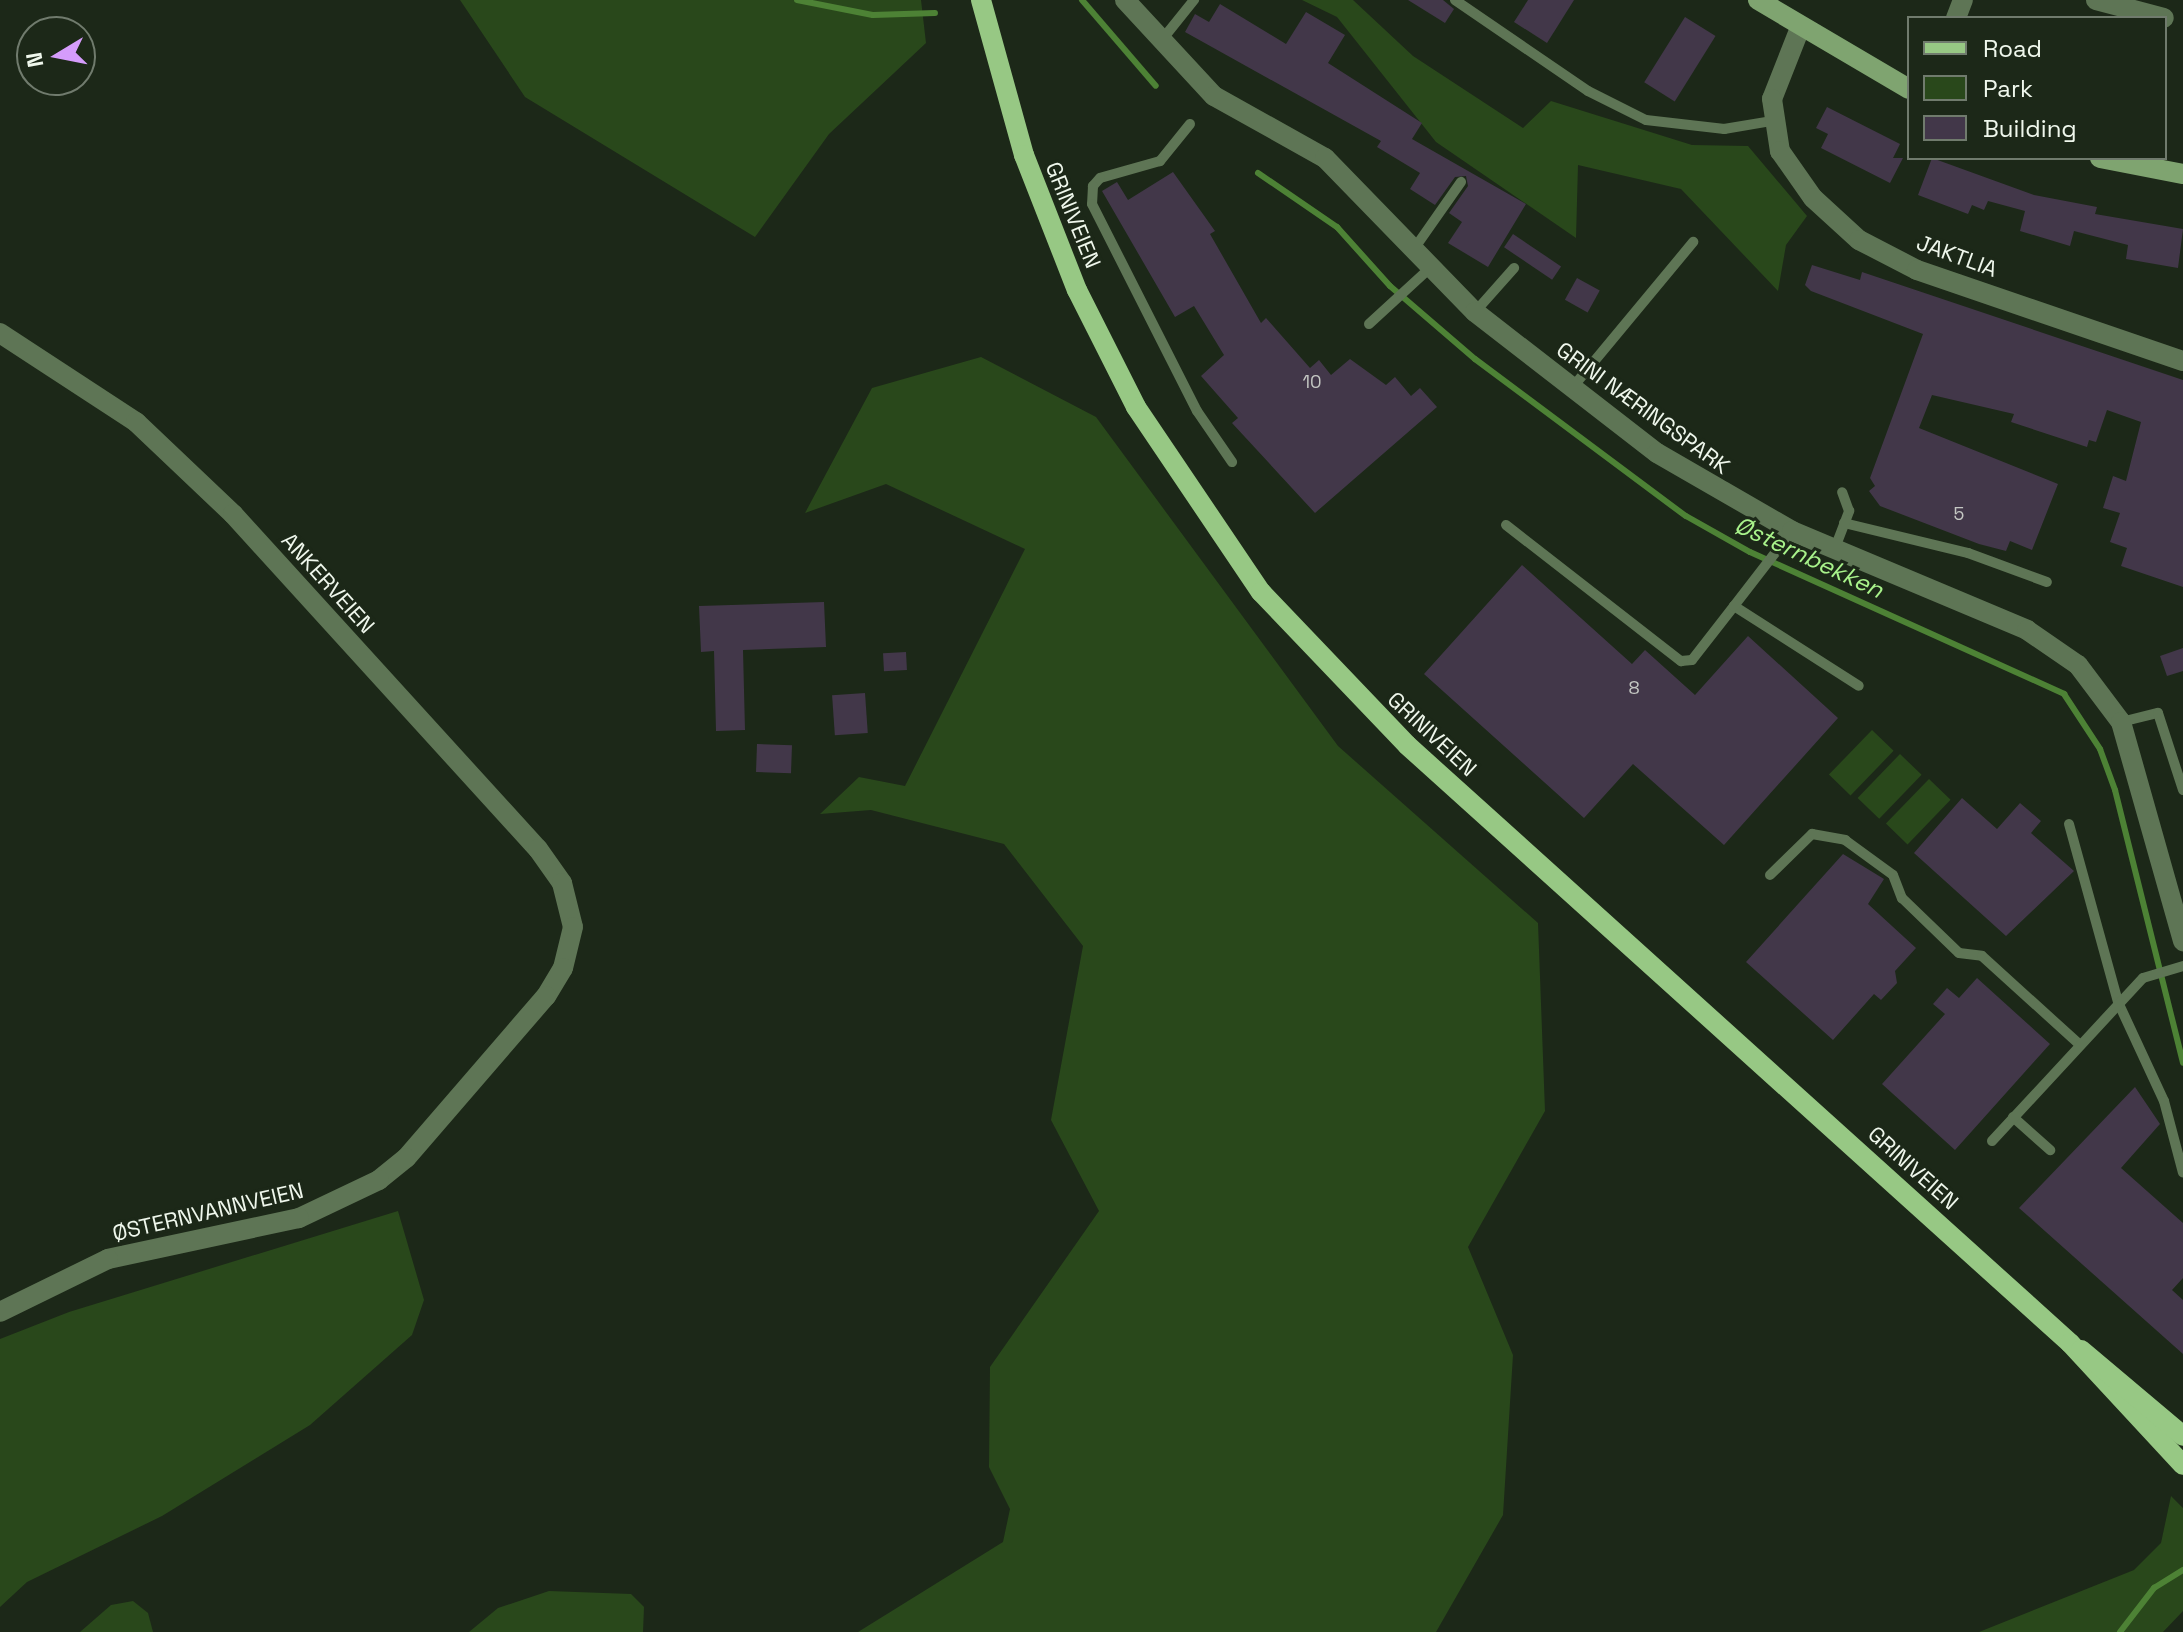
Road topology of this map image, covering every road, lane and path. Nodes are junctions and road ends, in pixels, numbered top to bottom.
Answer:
1 (981, 0) edge
2 (1125, 0) edge
3 (1194, 0) edge
4 (1455, 0) edge
5 (1758, 0) edge
6 (2096, 0) edge
7 (2157, 16) edge
8 (1800, 28) junction
9 (1161, 41) junction
10 (1907, 88) edge
11 (1772, 121) junction
12 (1190, 124) dead end
13 (2110, 160) edge
14 (2183, 174) edge
15 (1461, 182) dead end
16 (1693, 242) dead end
17 (1414, 249) junction
18 (1430, 268) junction
19 (1514, 268) dead end
20 (1475, 312) junction
21 (1369, 324) dead end
22 (0, 333) edge
23 (2183, 361) edge
24 (1572, 388) junction
25 (1232, 462) dead end
26 (1842, 492) dead end
27 (1844, 523) junction
28 (1506, 525) dead end
29 (1792, 531) junction
30 (1835, 548) junction
31 (2047, 582) dead end
32 (1734, 606) junction
33 (1859, 686) dead end
34 (2121, 722) junction
35 (2183, 790) edge
36 (2069, 824) dead end
37 (1770, 875) dead end
38 (572, 913) joint
39 (2183, 941) edge
40 (2183, 966) edge
41 (2118, 1002) junction
42 (2079, 1044) junction
43 (2013, 1117) junction
44 (1992, 1141) dead end
45 (2050, 1150) dead end
46 (2183, 1173) edge
47 (0, 1312) edge
48 (2070, 1343) junction
49 (2183, 1436) edge
50 (2183, 1465) edge

1 - 48 main road, GRINIVEIEN
2 - 9 street, GRINI NÆRINGSPARK
3 - 9 lane
4 - 11 lane
5 - 8 main road
6 - 7 street
8 - 10 main road
8 - 11 street, JAKTLIA
9 - 17 street, GRINI NÆRINGSPARK
11 - 23 street, JAKTLIA
12 - 25 lane
13 - 14 main road
15 - 17 lane
16 - 24 lane
17 - 18 street, GRINI NÆRINGSPARK
18 - 20 street, GRINI NÆRINGSPARK
18 - 21 lane
19 - 20 lane
20 - 24 street, GRINI NÆRINGSPARK
22 - 38 street, ANKERVEIEN
24 - 29 street, GRINI NÆRINGSPARK
26 - 27 lane
27 - 30 lane
27 - 31 lane
28 - 32 lane
29 - 30 street, GRINI NÆRINGSPARK
29 - 32 lane
30 - 34 street, GRINI NÆRINGSPARK
32 - 33 lane
34 - 35 lane
34 - 39 street, GRINI NÆRINGSPARK
36 - 41 lane
37 - 42 lane
38 - 47 street, ØSTERNVANNVEIEN
40 - 41 lane
41 - 42 lane
41 - 46 lane
42 - 43 lane
43 - 44 lane
43 - 45 lane
48 - 49 main road, GRINIVEIEN
48 - 50 main road, GRINIVEIEN

